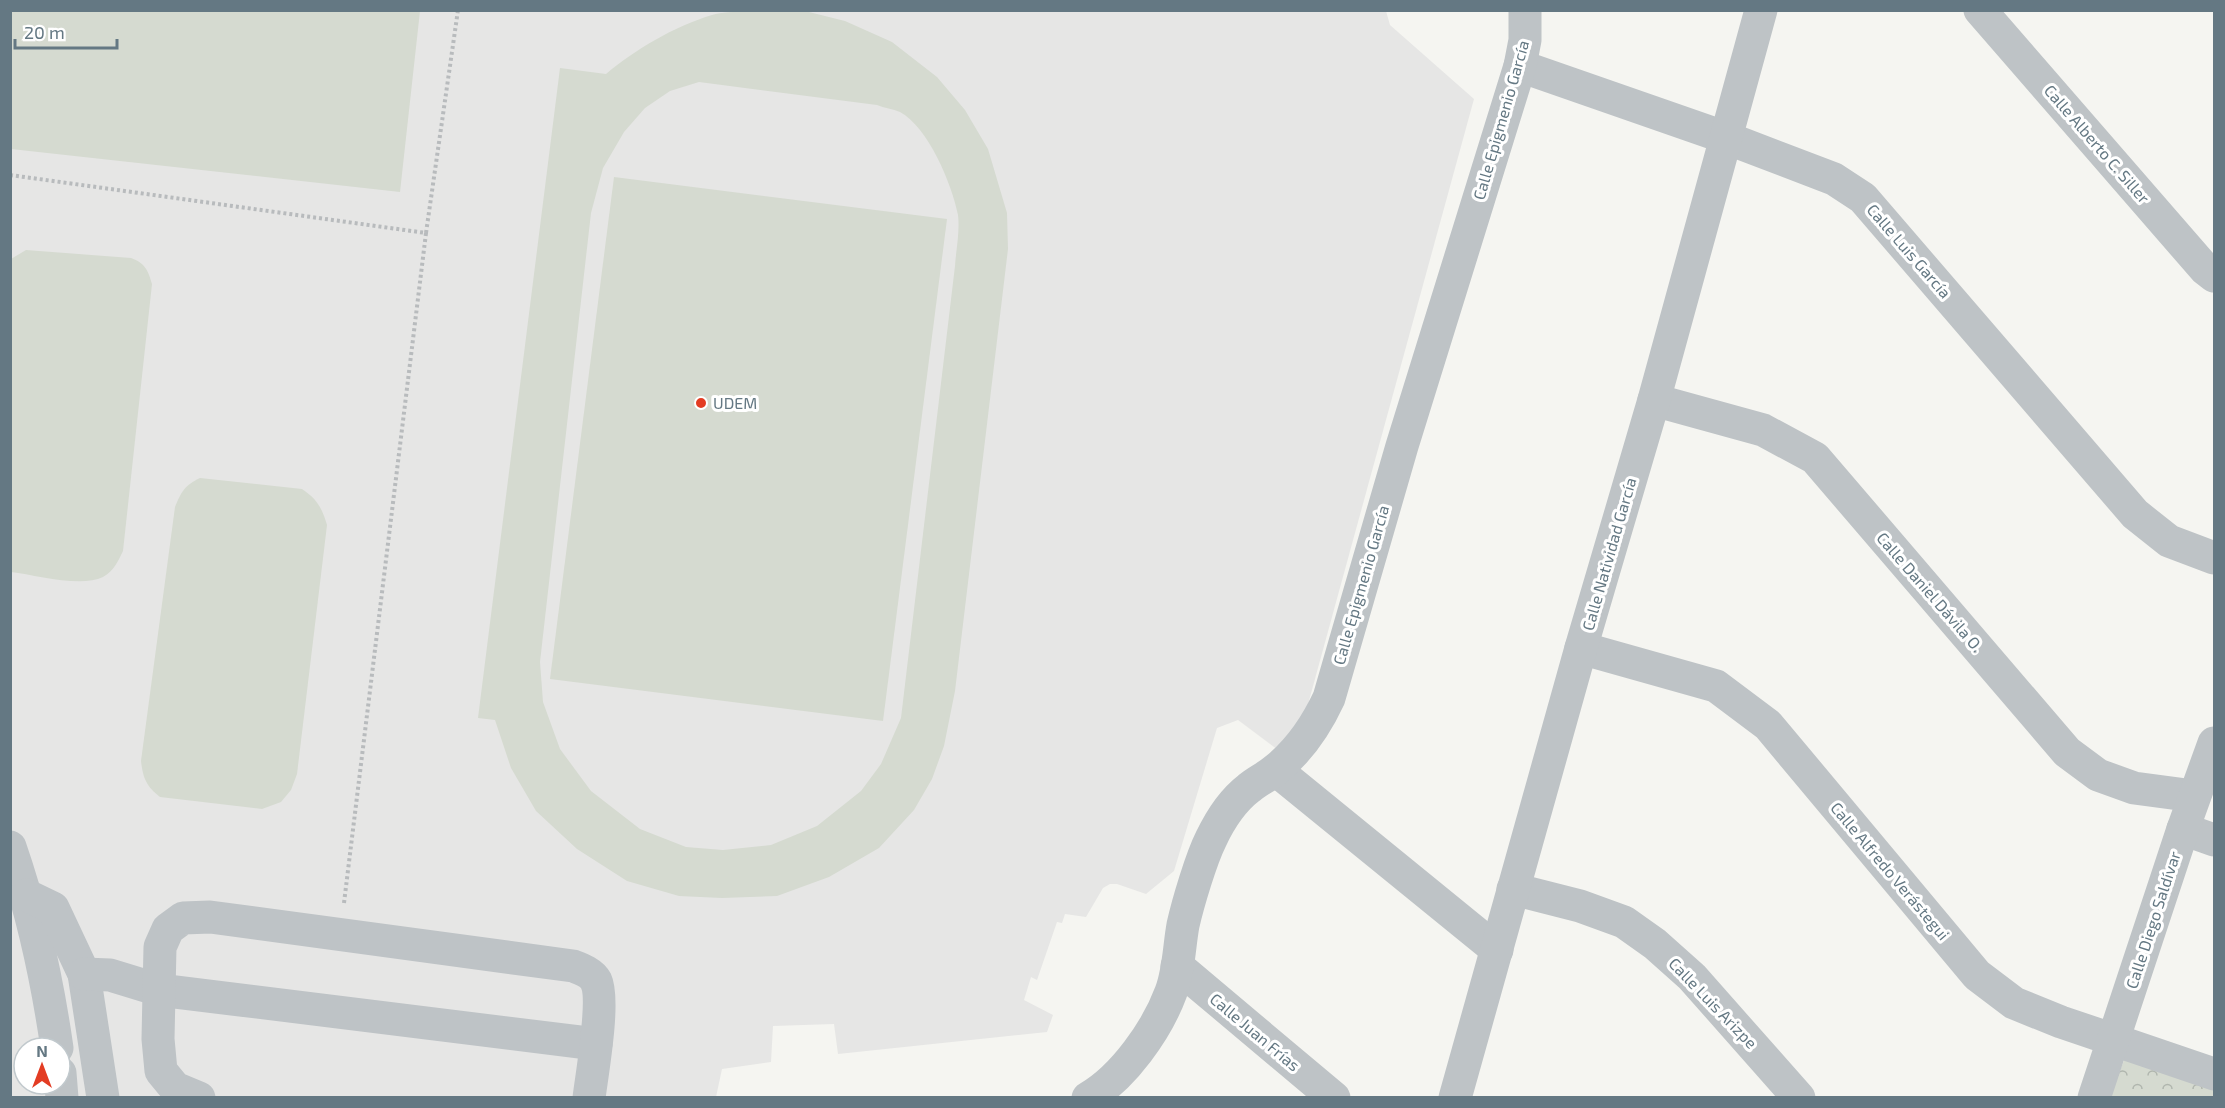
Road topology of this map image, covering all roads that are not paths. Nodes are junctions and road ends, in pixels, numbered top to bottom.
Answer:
1 (1525, 10) edge
2 (1761, 10) edge
3 (1980, 10) edge
4 (1520, 66) junction
5 (1725, 137) junction
6 (2214, 276) edge
7 (1654, 400) junction
8 (2214, 558) edge
9 (1581, 648) junction
10 (2214, 743) edge
11 (1276, 770) junction
12 (2194, 796) junction
13 (2183, 828) junction
14 (2214, 840) edge
15 (11, 852) edge
16 (1513, 889) junction
17 (26, 895) junction
18 (1497, 950) junction
19 (1177, 966) junction
20 (84, 974) junction
21 (159, 990) junction
22 (55, 1036) edge
23 (2114, 1040) junction
24 (596, 1044) junction
25 (2214, 1074) edge
26 (103, 1098) edge
27 (200, 1098) edge
28 (589, 1098) edge
29 (1088, 1098) edge
30 (1334, 1098) edge
31 (1455, 1098) edge
32 (1799, 1098) edge
33 (2094, 1098) edge

1 - 4 street, Calle Epigmenio García
2 - 5 street, Calle Natividad García
3 - 6 street, Calle Alberto C. Siller
4 - 5 street, Calle Luis García
4 - 11 street, Calle Epigmenio García
5 - 7 street, Calle Natividad García
5 - 8 street, Calle Luis García
7 - 9 street, Calle Natividad García
7 - 12 street, Calle Daniel Dávila O.
9 - 16 street, Calle Natividad García
9 - 23 street, Calle Alfredo Verástegui
10 - 12 street, Calle Diego Saldívar
11 - 18 street
11 - 19 street, Calle Epigmenio García
12 - 13 street, Calle Diego Saldívar
13 - 14 street
13 - 23 street, Calle Diego Saldívar
15 - 17 street
16 - 18 street, Calle Natividad García
16 - 32 street, Calle Luis Arizpe
17 - 20 street
17 - 22 street
18 - 31 street, Calle Natividad García
19 - 29 street, Calle Epigmenio García
19 - 30 street, Calle Juan Frías
20 - 21 street
20 - 26 street
21 - 24 street
21 - 24 street
21 - 27 street
23 - 25 street, Calle Alfredo Verástegui
23 - 33 street, Calle Diego Saldívar
24 - 28 street

